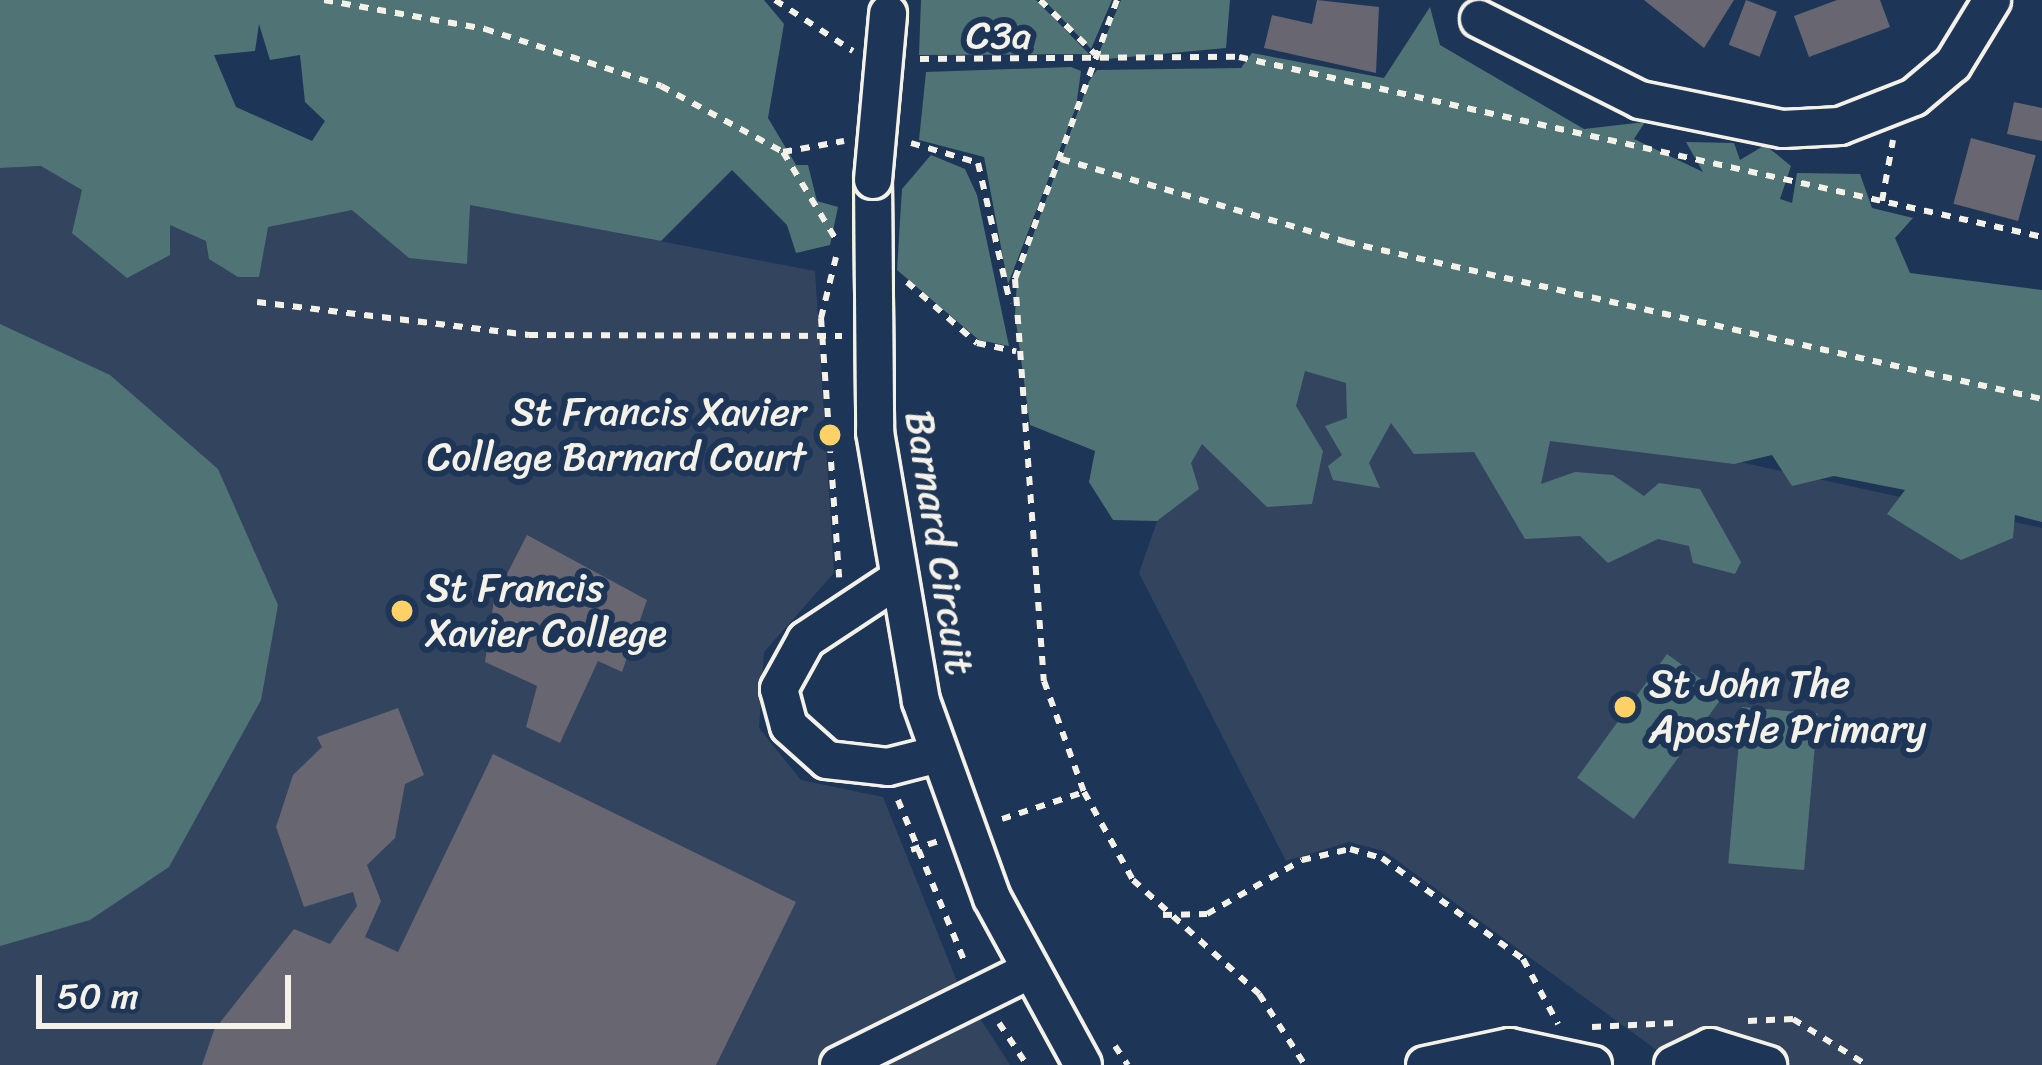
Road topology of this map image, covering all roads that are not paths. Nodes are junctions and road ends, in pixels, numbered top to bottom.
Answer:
1 (1992, 0) edge
2 (889, 7) edge
3 (1479, 19) dead end
4 (895, 581) junction
5 (938, 754) junction
6 (1026, 971) junction
7 (855, 1060) edge
8 (1083, 1065) edge
9 (1425, 1065) edge
10 (1593, 1065) edge
11 (1673, 1065) edge
12 (1768, 1065) edge

1 - 3 street
2 - 4 street, Barnard Circuit, bridge
4 - 5 street, Barnard Circuit
4 - 5 street
5 - 6 street, Barnard Circuit
6 - 7 street
6 - 8 street, Barnard Circuit
9 - 10 street
11 - 12 street

